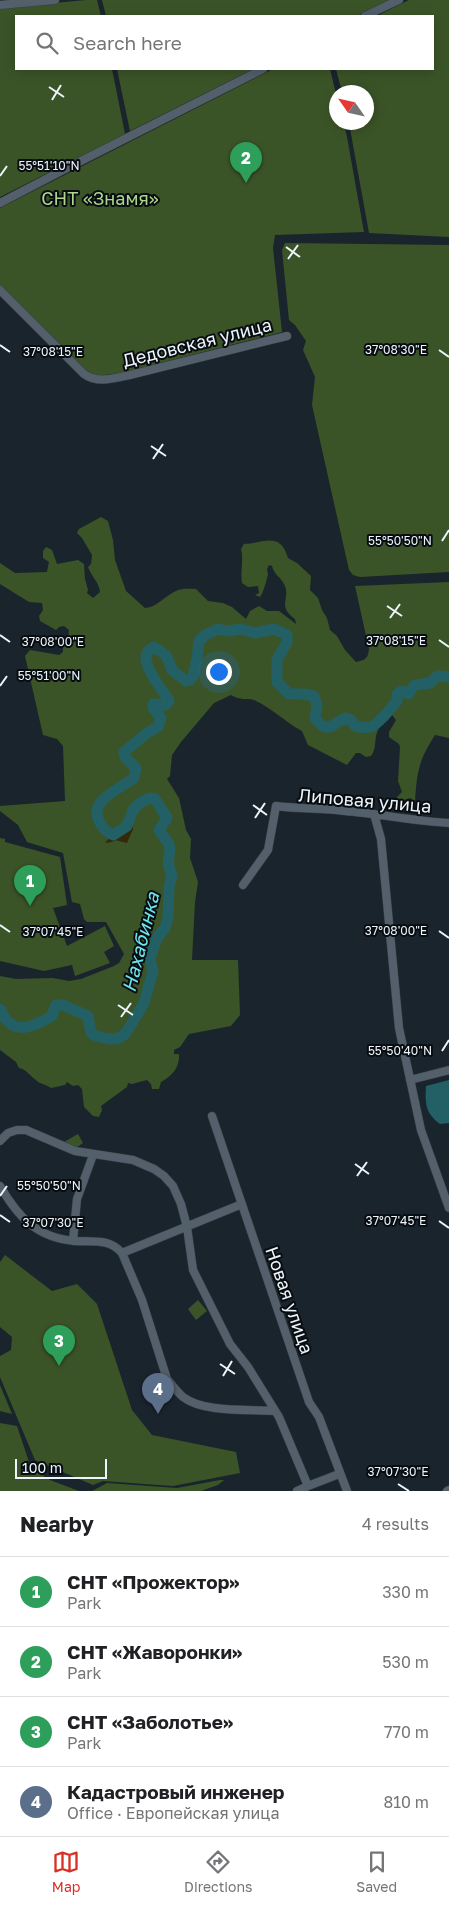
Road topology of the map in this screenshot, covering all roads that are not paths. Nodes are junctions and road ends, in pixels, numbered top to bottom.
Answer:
1 (55, 0) edge
2 (398, 0) edge
3 (0, 5) edge
4 (367, 15) edge
5 (261, 70) edge
6 (0, 203) edge
7 (0, 290) edge
8 (287, 336) dead end
9 (374, 814) junction
10 (449, 823) edge
11 (243, 885) dead end
12 (449, 1070) edge
13 (410, 1080) junction
14 (212, 1116) dead end
15 (0, 1141) edge
16 (93, 1155) junction
17 (0, 1186) edge
18 (242, 1204) junction
19 (449, 1208) edge
20 (187, 1227) junction
21 (73, 1241) junction
22 (122, 1253) junction
23 (274, 1411) junction
24 (339, 1474) junction
25 (308, 1486) junction
26 (297, 1491) edge
27 (347, 1491) edge

1 - 3 street
2 - 4 street
5 - 6 street
7 - 8 street, Дедовская улица
9 - 10 street, Липовая улица
9 - 11 street, Липовая улица
9 - 13 street
12 - 13 street
13 - 19 street
14 - 18 street, Новая улица
15 - 16 street
16 - 20 street
16 - 21 street
17 - 21 street
18 - 20 street
18 - 24 street, Новая улица
20 - 22 street
20 - 23 street
21 - 22 street
22 - 23 street
23 - 25 street
24 - 25 street
24 - 27 street, Новая улица
25 - 26 street

